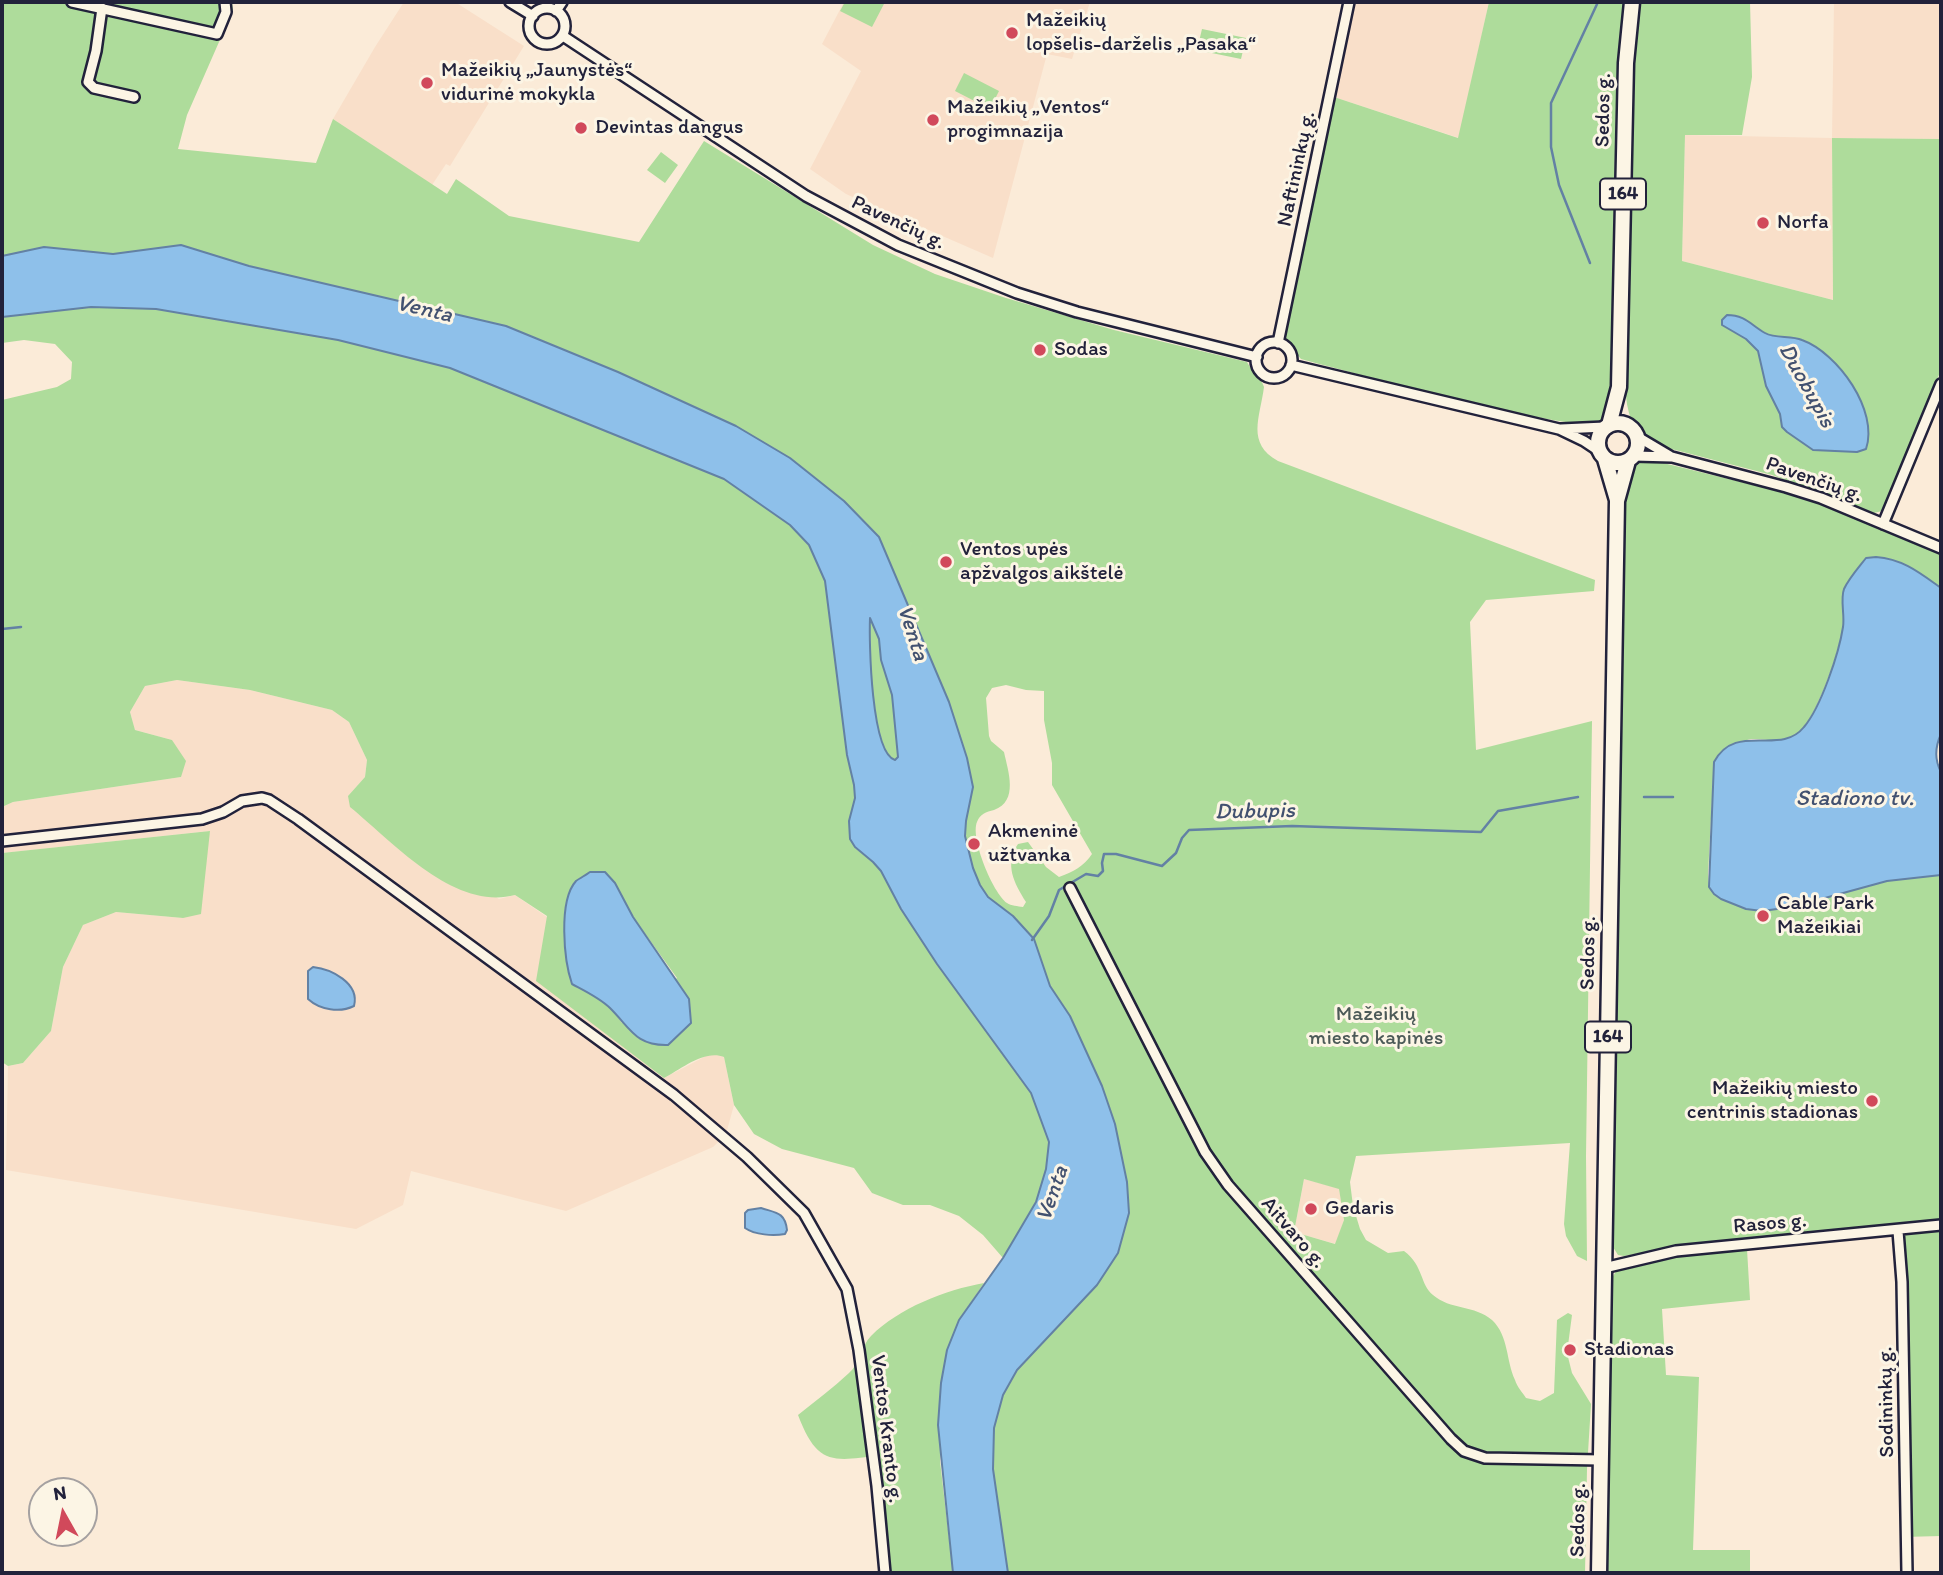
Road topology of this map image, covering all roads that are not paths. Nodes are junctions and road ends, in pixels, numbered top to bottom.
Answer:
1 (72, 2) edge
2 (225, 2) edge
3 (510, 2) edge
4 (562, 2) edge
5 (1349, 2) edge
6 (1632, 2) edge
7 (102, 8) junction
8 (556, 11) junction
9 (533, 16) junction
10 (563, 36) junction
11 (134, 97) dead end
12 (1278, 343) junction
13 (1257, 357) junction
14 (1291, 365) junction
15 (1941, 384) edge
16 (1619, 387) junction
17 (1607, 426) junction
18 (1559, 429) junction
19 (1634, 431) junction
20 (1602, 455) junction
21 (1672, 457) junction
22 (1631, 458) junction
23 (1617, 501) junction
24 (1883, 524) junction
25 (1941, 548) edge
26 (2, 841) edge
27 (1070, 888) dead end
28 (1941, 1226) edge
29 (1898, 1231) junction
30 (1604, 1268) junction
31 (1601, 1460) junction
32 (885, 1573) edge
33 (1599, 1573) edge
34 (1907, 1573) edge

1 - 7 street
2 - 7 street
3 - 9 street
4 - 8 street
5 - 12 street, Naftininkų g.
6 - 16 main road, Sedos g. / 164
7 - 11 street
8 - 9 street
8 - 10 street
9 - 10 street
10 - 13 street, Pavenčių g.
12 - 13 street
12 - 14 street
13 - 14 street
14 - 18 street
15 - 24 street
16 - 17 main road, Sedos g. / 164
16 - 19 main road, Sedos g. / 164
17 - 18 street
17 - 19 main road
17 - 20 main road, 164
18 - 20 street
19 - 21 street, Pavenčių g.
19 - 22 main road, 164
20 - 22 main road
20 - 23 main road, Sedos g. / 164
21 - 22 street, Pavenčių g.
21 - 24 street, Pavenčių g.
22 - 23 main road, Sedos g. / 164
23 - 30 main road, Sedos g. / 164
24 - 25 street, Pavenčių g.
26 - 32 street, Ventos Kranto g.
27 - 31 street, Aitvaro g.
28 - 29 street, Rasos g.
29 - 30 street, Rasos g.
29 - 34 street, Sodininkų g.
30 - 31 main road, Sedos g. / 164
31 - 33 main road, Sedos g. / 164

